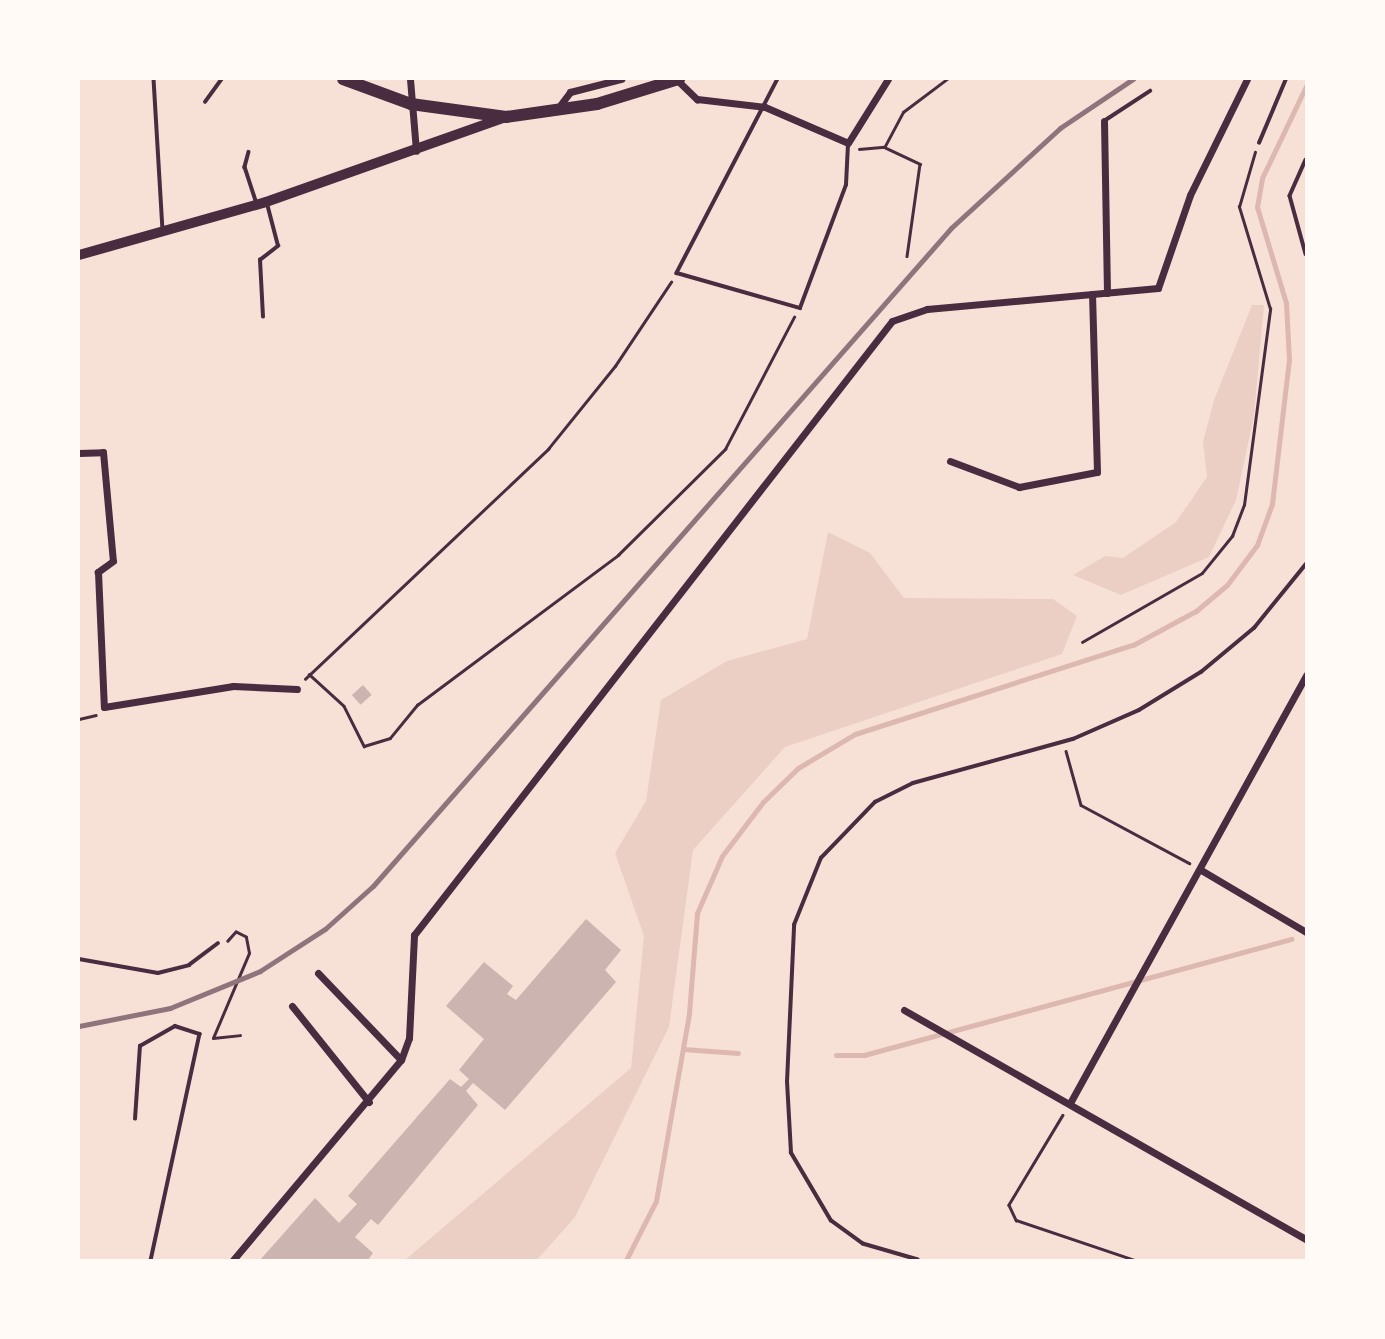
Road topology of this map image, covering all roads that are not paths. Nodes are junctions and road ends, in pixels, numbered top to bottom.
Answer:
1 (154, 79) edge
2 (222, 79) edge
3 (343, 79) edge
4 (410, 79) edge
5 (621, 79) edge
6 (678, 79) edge
7 (778, 79) edge
8 (888, 79) edge
9 (1247, 79) edge
10 (1286, 79) edge
11 (1150, 92) dead end
12 (205, 102) dead end
13 (411, 104) junction
14 (765, 107) junction
15 (554, 113) junction
16 (506, 117) junction
17 (1104, 121) joint
18 (848, 143) junction
19 (1259, 143) road end
20 (249, 152) dead end
21 (416, 153) junction
22 (1306, 160) edge
23 (262, 204) junction
24 (163, 232) junction
25 (1306, 254) edge
26 (79, 255) edge
27 (1107, 293) junction
28 (1092, 294) junction
29 (263, 317) dead end
30 (79, 453) edge
31 (950, 461) dead end
32 (1306, 564) edge
33 (1306, 675) edge
34 (297, 689) road end
35 (1201, 870) junction
36 (1305, 929) edge
37 (218, 943) dead end
38 (79, 959) edge
39 (318, 973) dead end
40 (292, 1006) dead end
41 (904, 1010) dead end
42 (401, 1060) junction
43 (369, 1102) junction
44 (1070, 1103) junction
45 (135, 1119) dead end
46 (1306, 1239) edge
47 (151, 1260) edge
48 (233, 1260) edge
49 (918, 1260) edge

1 - 24 lane
2 - 12 lane
3 - 13 highway
4 - 13 street
5 - 15 street
6 - 14 street
6 - 15 highway
7 - 14 lane
8 - 18 street
9 - 27 street
10 - 19 lane
11 - 17 lane
13 - 16 highway
13 - 21 street
14 - 18 street
14 - 18 lane
15 - 16 highway
16 - 21 main road
17 - 27 street
20 - 23 lane
21 - 23 main road
22 - 25 lane
23 - 24 main road
23 - 29 lane
24 - 26 main road
27 - 28 street
28 - 31 street
28 - 42 street
30 - 34 street
32 - 49 lane
33 - 35 street
35 - 36 street
35 - 44 street
37 - 38 lane
39 - 42 street
40 - 43 street
41 - 44 street
42 - 43 street
43 - 48 street
44 - 46 street
45 - 47 lane

